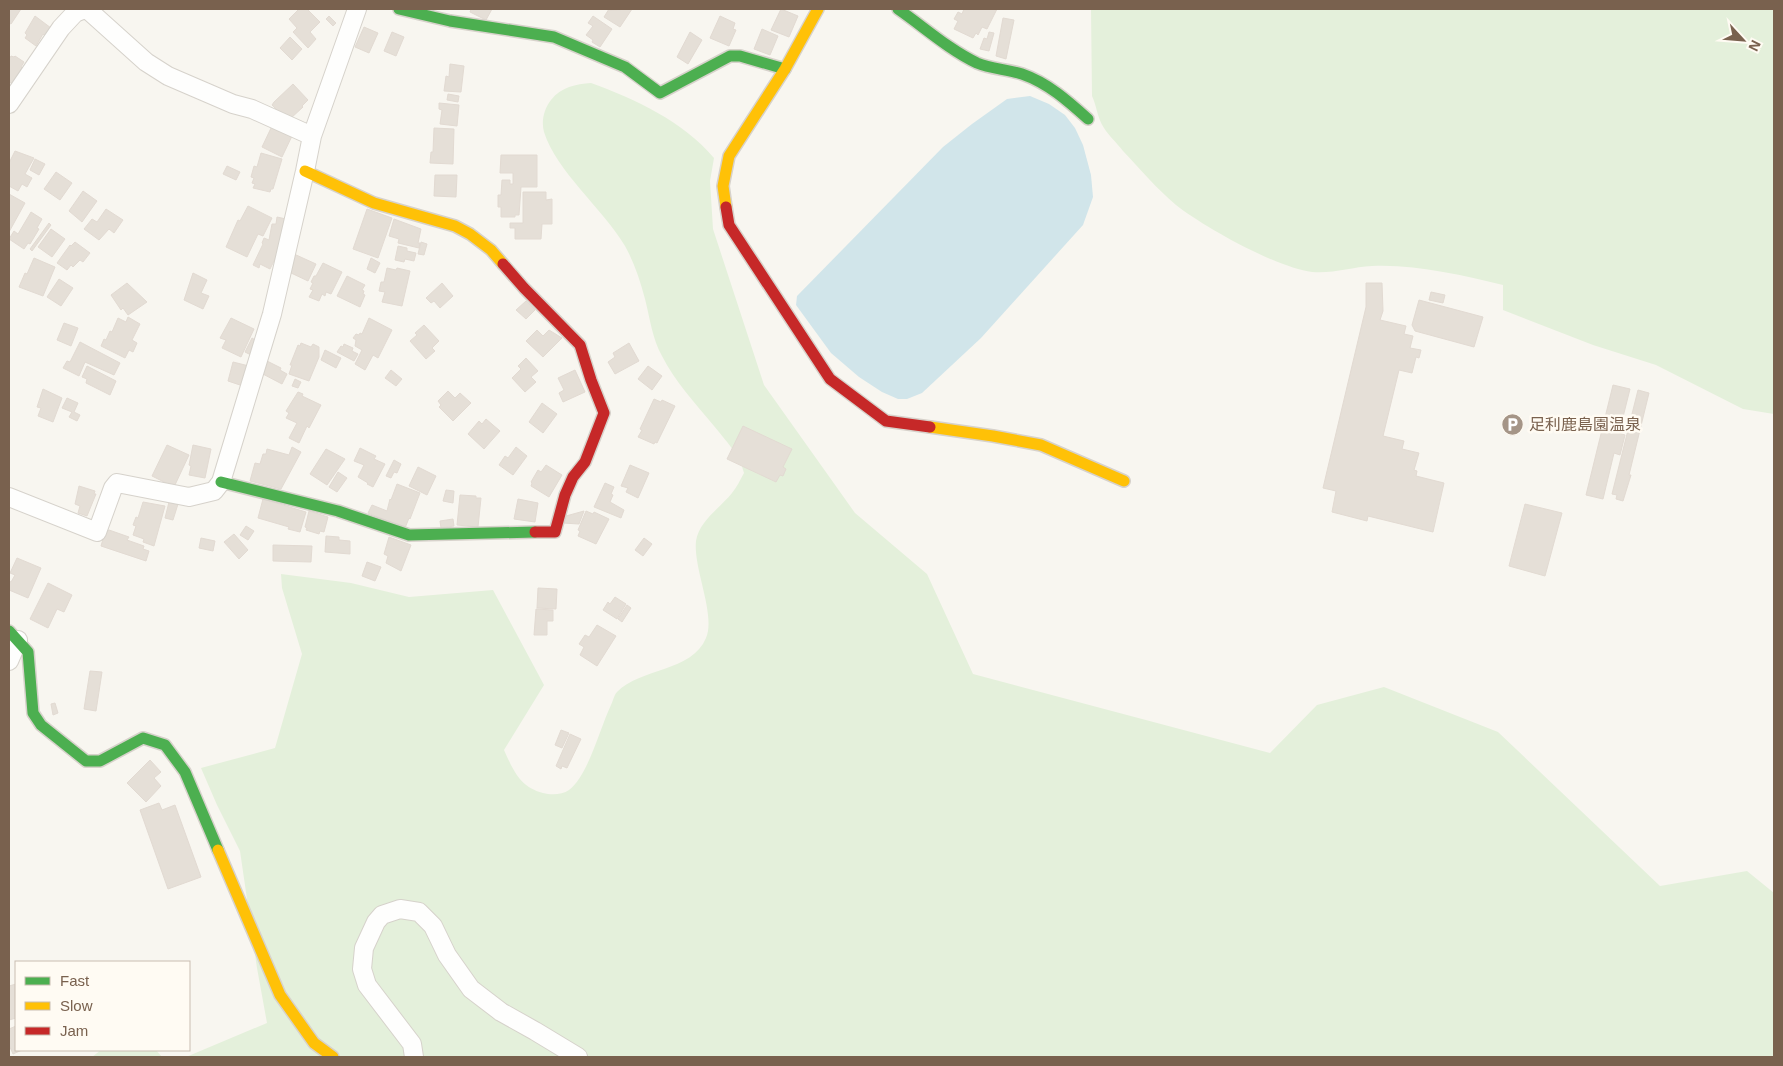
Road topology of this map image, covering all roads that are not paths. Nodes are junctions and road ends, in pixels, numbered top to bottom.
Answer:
1 (86, 9) edge
2 (357, 9) edge
3 (399, 9) edge
4 (818, 9) edge
5 (898, 9) edge
6 (785, 69) junction
7 (9, 104) edge
8 (1088, 119) dead end
9 (312, 136) junction
10 (305, 171) junction
11 (1124, 481) dead end
12 (221, 482) junction
13 (9, 496) edge
14 (13, 635) edge
15 (9, 660) edge
16 (333, 1057) edge
17 (414, 1057) edge
18 (578, 1057) edge

1 - 7 street
1 - 9 street
2 - 9 street
3 - 6 street
4 - 6 street
5 - 8 street
6 - 11 street
9 - 10 street
10 - 12 street
10 - 12 street
12 - 13 street
14 - 15 street
14 - 16 street
17 - 18 street

